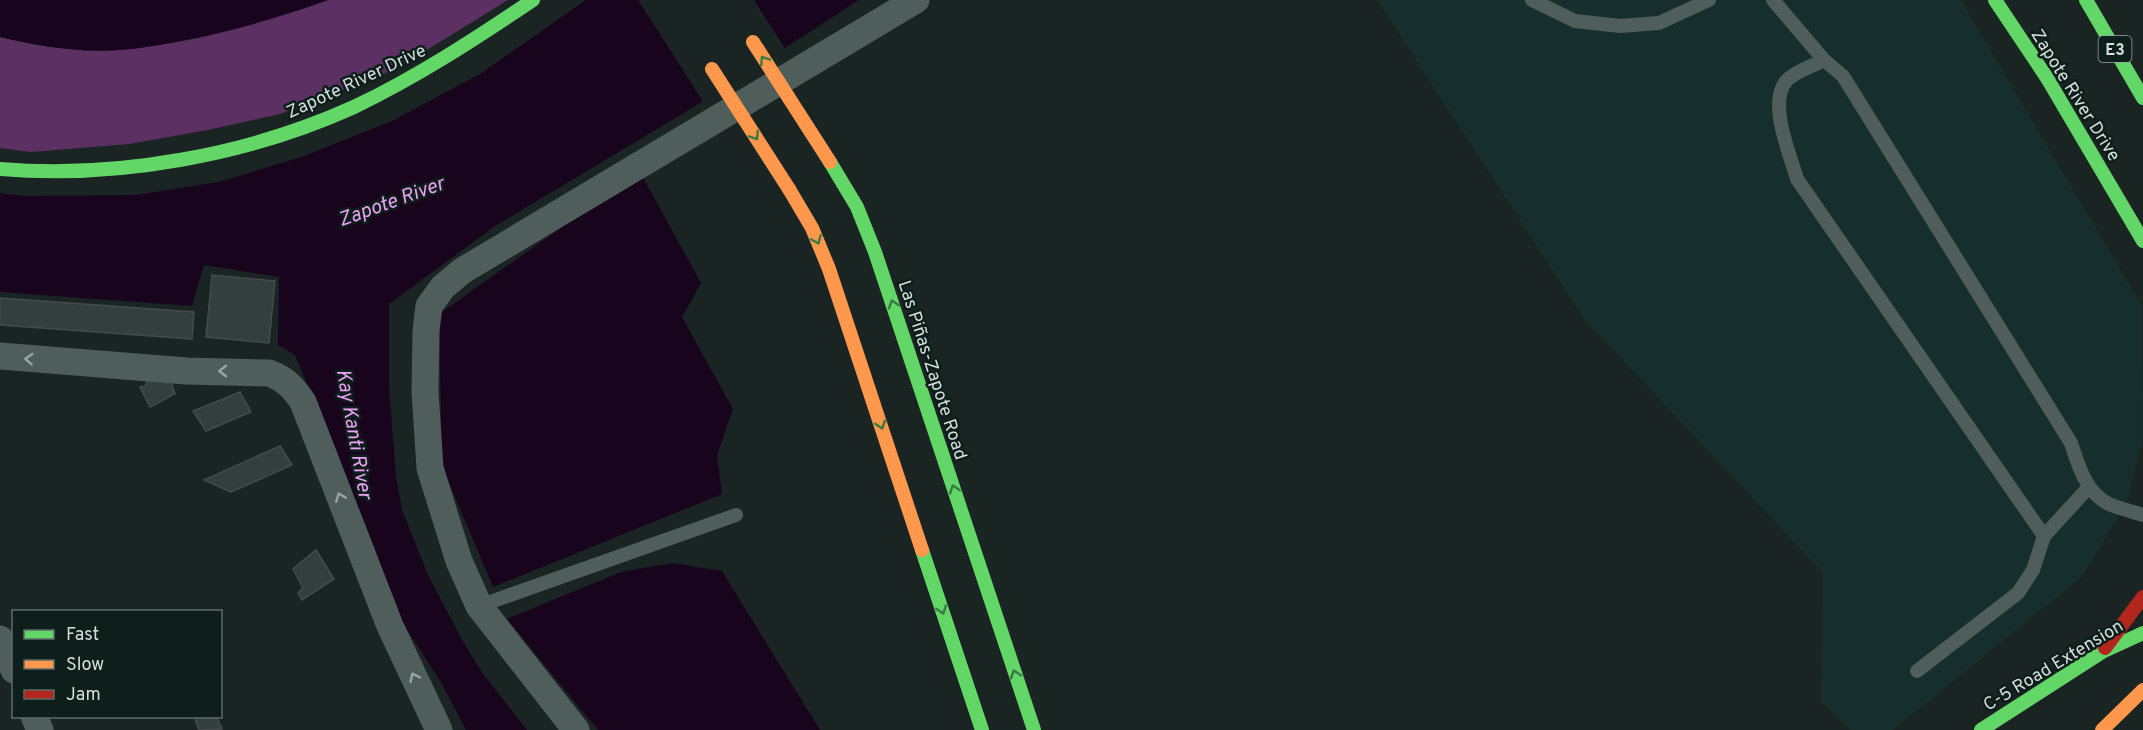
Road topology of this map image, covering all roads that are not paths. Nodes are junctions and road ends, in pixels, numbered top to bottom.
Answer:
1 (533, 0) edge
2 (916, 0) edge
3 (1532, 0) edge
4 (1709, 0) edge
5 (1773, 0) edge
6 (1995, 0) edge
7 (2086, 0) edge
8 (753, 42) dead end
9 (1824, 60) junction
10 (712, 69) dead end
11 (2143, 98) edge
12 (0, 169) edge
13 (2143, 241) edge
14 (0, 356) edge
15 (2089, 488) junction
16 (736, 515) dead end
17 (2143, 515) edge
18 (2044, 536) junction
19 (2143, 597) edge
20 (479, 606) junction
21 (2143, 633) edge
22 (0, 639) edge
23 (2102, 652) junction
24 (12, 666) edge
25 (1917, 670) dead end
26 (2143, 690) edge
27 (2143, 706) edge
28 (2124, 709) junction
29 (439, 730) edge
30 (576, 730) edge
31 (982, 730) edge
32 (1034, 730) edge
33 (1981, 730) edge
34 (2102, 730) edge

1 - 12 main road, Zapote River Drive
2 - 20 street
3 - 4 lane
5 - 9 lane
6 - 13 main road, Zapote River Drive
7 - 11 main road, E3
32 -> 8 main road, Las Piñas-Zapote Road, bridge
9 - 15 lane
9 - 18 lane
10 -> 31 main road, bridge
29 -> 14 street
15 - 17 lane
15 - 18 lane
16 - 20 lane
18 - 25 lane
19 - 23 main road
20 - 30 street
21 - 23 main road, C-5 Road Extension
22 - 24 street
23 - 33 main road, C-5 Road Extension
26 - 28 main road
27 - 28 lane
28 - 34 main road

